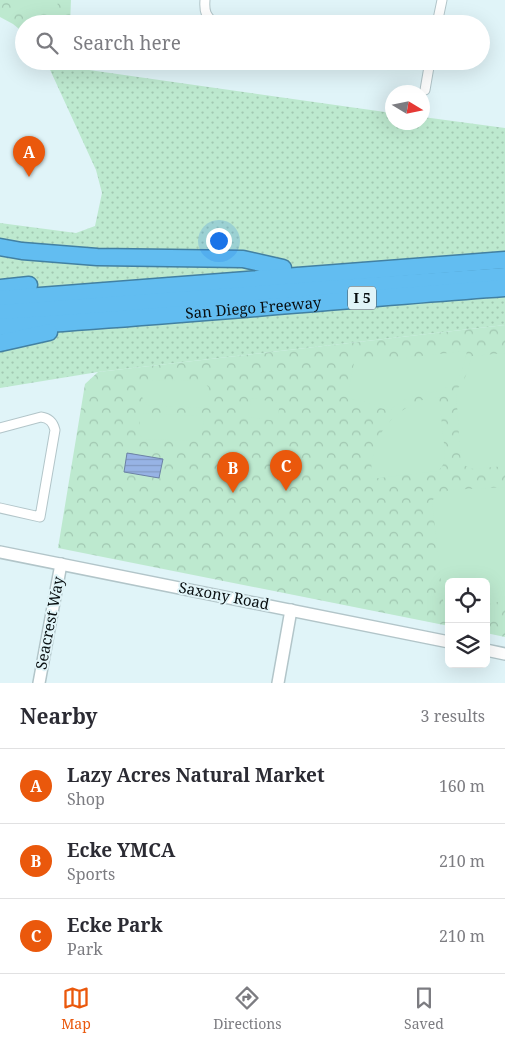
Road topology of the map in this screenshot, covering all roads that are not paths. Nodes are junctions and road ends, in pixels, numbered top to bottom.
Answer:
1 (204, 0) edge
2 (442, 0) edge
3 (206, 15) edge
4 (439, 15) edge
5 (428, 70) edge
6 (426, 85) edge
7 (0, 247) edge
8 (505, 251) edge
9 (505, 260) edge
10 (283, 268) junction
11 (505, 276) edge
12 (0, 288) edge
13 (505, 288) edge
14 (0, 299) edge
15 (0, 314) edge
16 (98, 321) junction
17 (0, 327) edge
18 (0, 343) edge
19 (0, 428) edge
20 (0, 508) edge
21 (0, 552) edge
22 (61, 564) junction
23 (291, 610) junction
24 (445, 641) edge
25 (490, 651) edge
26 (505, 654) edge
27 (39, 683) edge
28 (278, 683) edge

1 - 3 street
2 - 4 street
5 - 6 street
7 - 10 highway
8 - 10 highway
9 - 14 highway
10 - 12 highway
11 - 15 highway
13 - 16 highway, San Diego Freeway / I 5
16 - 17 highway, San Diego Freeway / I 5
16 - 18 highway
19 - 20 street
21 - 22 street, Saxony Road
22 - 23 street, Saxony Road
22 - 27 street, Seacrest Way
23 - 24 street, Saxony Road
23 - 28 street
25 - 26 street

